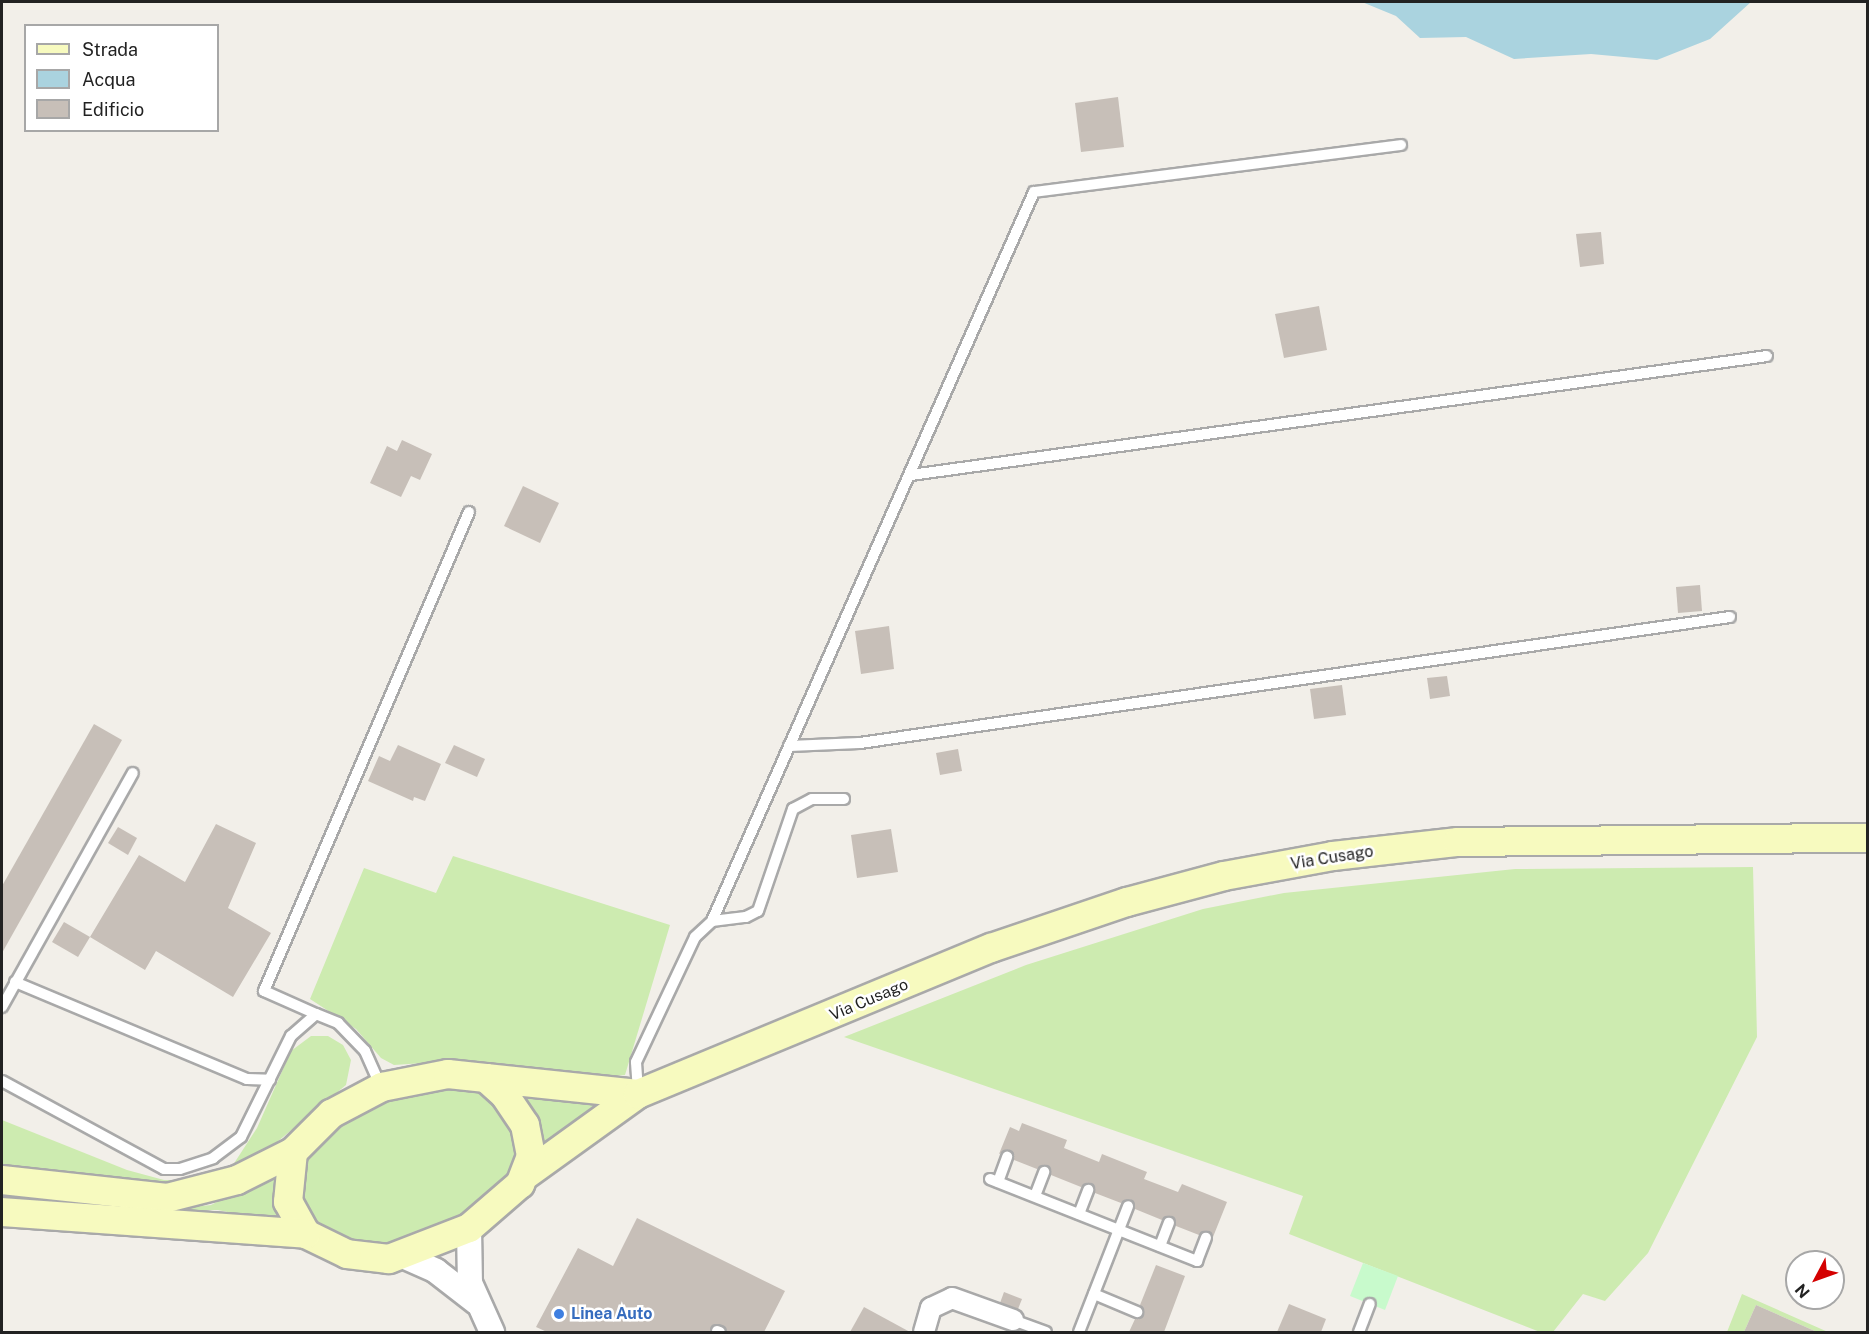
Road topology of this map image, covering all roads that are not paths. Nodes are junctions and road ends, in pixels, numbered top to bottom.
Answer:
1 (1401, 145) dead end
2 (1767, 356) dead end
3 (911, 475) junction
4 (469, 512) dead end
5 (1730, 617) dead end
6 (789, 746) junction
7 (133, 773) dead end
8 (844, 799) dead end
9 (1868, 838) edge
10 (712, 921) junction
11 (15, 982) junction
12 (2, 1007) edge
13 (316, 1014) junction
14 (486, 1078) junction
15 (270, 1080) junction
16 (2, 1081) edge
17 (382, 1088) junction
18 (638, 1094) junction
19 (292, 1152) junction
20 (1007, 1157) dead end
21 (1044, 1172) dead end
22 (527, 1174) junction
23 (2, 1180) edge
24 (1088, 1190) dead end
25 (1035, 1196) junction
26 (1128, 1206) dead end
27 (2, 1212) edge
28 (1078, 1214) junction
29 (1169, 1223) dead end
30 (469, 1228) junction
31 (1119, 1230) junction
32 (306, 1234) junction
33 (1206, 1238) dead end
34 (1160, 1246) junction
35 (403, 1256) junction
36 (1094, 1294) junction
37 (476, 1302) junction
38 (1370, 1304) dead end
39 (1137, 1311) dead end
40 (1013, 1320) joint
41 (494, 1330) edge
42 (924, 1332) edge
43 (1046, 1332) edge
44 (1079, 1332) edge
45 (1359, 1332) edge

1 - 3 lane
2 - 3 lane
3 - 6 lane
4 - 13 lane
5 - 6 lane
6 - 10 lane
7 - 11 lane
8 - 10 lane
9 - 18 main road, Via Cusago
10 - 18 lane
11 - 12 lane
11 - 15 lane
13 - 15 lane
13 - 17 lane
14 - 17 main road
14 - 18 main road
14 - 22 main road
15 - 16 lane
17 - 19 main road
18 - 22 main road
19 - 23 main road
19 - 32 main road
20 - 25 lane
21 - 25 lane
22 - 30 main road
24 - 28 lane
25 - 28 lane
26 - 31 lane
27 - 32 main road
28 - 31 lane
29 - 34 lane
30 - 35 main road
30 - 37 street
31 - 34 lane
31 - 36 lane
32 - 35 main road
33 - 34 lane
35 - 37 street
36 - 39 lane
36 - 44 lane
37 - 41 street
38 - 45 lane
40 - 42 street
40 - 43 lane

